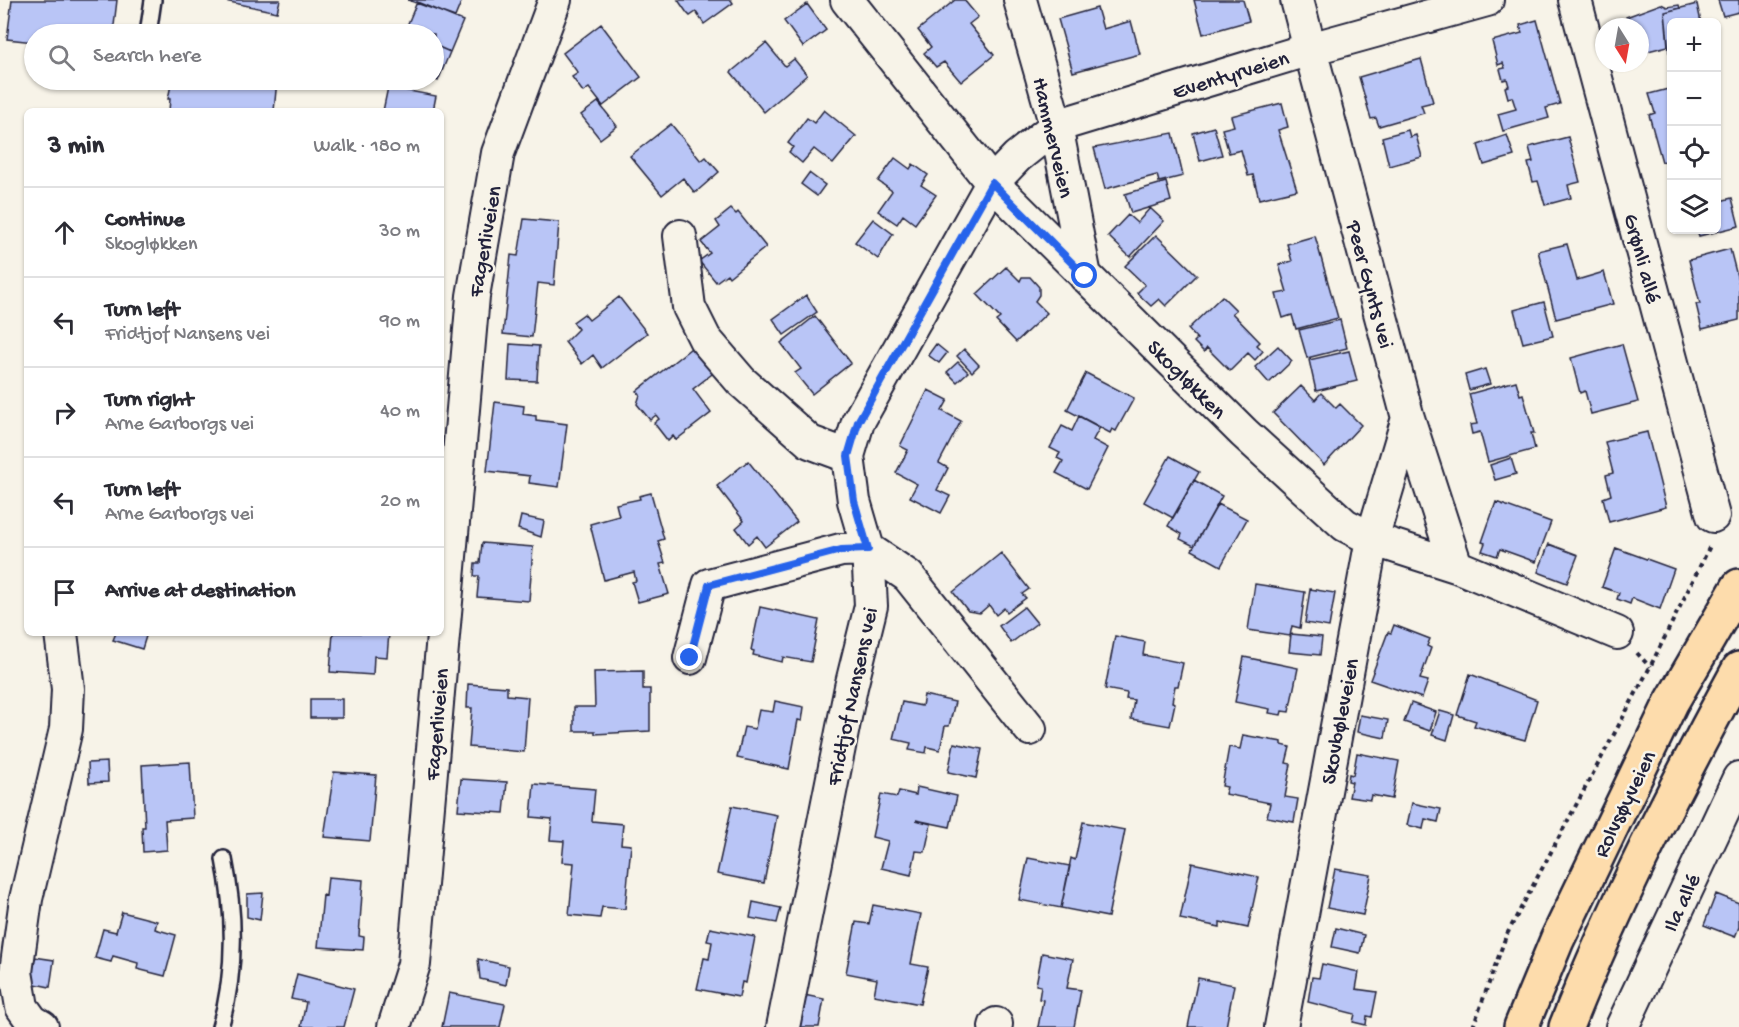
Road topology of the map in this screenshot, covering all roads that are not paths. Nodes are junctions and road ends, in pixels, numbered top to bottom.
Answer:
1 (153, 0) edge
2 (555, 0) edge
3 (847, 0) edge
4 (1020, 0) edge
5 (1297, 0) edge
6 (1487, 0) edge
7 (1575, 0) edge
8 (149, 24) edge
9 (1310, 49) junction
10 (1056, 126) junction
11 (992, 183) junction
12 (680, 236) dead end
13 (1085, 276) junction
14 (1408, 418) junction
15 (848, 456) junction
16 (1713, 528) road end
17 (1372, 539) junction
18 (868, 549) junction
19 (1456, 566) junction
20 (1739, 586) edge
21 (444, 618) edge
22 (1617, 633) dead end
23 (61, 636) edge
24 (442, 636) edge
25 (690, 658) dead end
26 (1739, 669) edge
27 (1030, 729) dead end
28 (1739, 778) edge
29 (224, 860) dead end
30 (42, 1027) edge
31 (220, 1027) edge
32 (394, 1027) edge
33 (783, 1027) edge
34 (1281, 1027) edge
35 (1521, 1027) edge
36 (1566, 1027) edge
37 (1622, 1027) edge

1 - 8 lane
2 - 21 street, Fagerliveien
3 - 11 street, Skogløkken
4 - 10 street, Hammerveien
5 - 9 street, Peer Gynts vei
6 - 9 street, Eventyrveien
7 - 16 street, Grønli allé
9 - 10 street, Eventyrveien
9 - 14 street, Peer Gynts vei
10 - 11 street, Eventyrveien
10 - 13 street, Hammerveien
11 - 13 street, Skogløkken
11 - 15 street, Fridtjof Nansens vei
12 - 15 street
13 - 17 street, Skogløkken
14 - 17 street, Skovbøleveien
14 - 19 street, Peer Gynts vei
15 - 18 street, Fridtjof Nansens vei
17 - 19 street, Skogløkken
17 - 34 street, Skovbøleveien
18 - 25 street
18 - 27 street
18 - 33 street, Fridtjof Nansens vei
19 - 22 street, Skogløkken
20 - 35 main road, Rolvsøyveien
23 - 30 street
24 - 32 street, Fagerliveien
26 - 36 main road, Rolvsøyveien
28 - 37 street, Ila allé
29 - 31 lane

